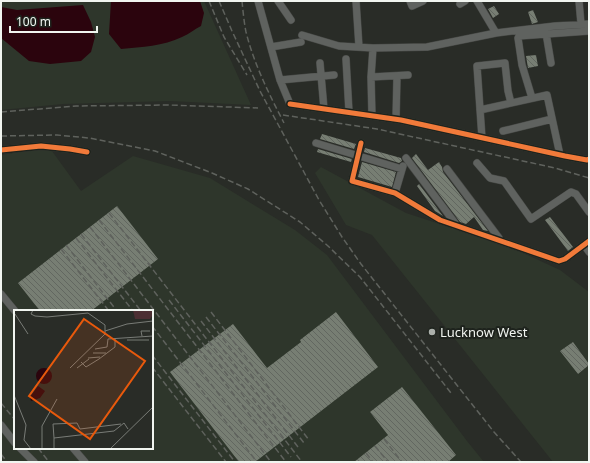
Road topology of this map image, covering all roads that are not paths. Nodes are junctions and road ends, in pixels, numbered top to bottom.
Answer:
1 (258, 1) edge
2 (278, 1) edge
3 (356, 1) edge
4 (410, 1) edge
5 (423, 1) edge
6 (477, 1) edge
7 (579, 1) edge
8 (291, 20) dead end
9 (581, 24) junction
10 (589, 24) edge
11 (589, 31) edge
12 (496, 33) junction
13 (546, 33) junction
14 (271, 47) junction
15 (359, 47) junction
16 (373, 48) junction
17 (346, 59) dead end
18 (320, 63) dead end
19 (551, 63) dead end
20 (334, 75) dead end
21 (408, 75) dead end
22 (321, 76) junction
23 (397, 76) junction
24 (371, 77) junction
25 (280, 80) junction
26 (532, 98) junction
27 (511, 103) junction
28 (324, 109) junction
29 (480, 110) junction
30 (349, 112) junction
31 (372, 116) junction
32 (396, 119) junction
33 (552, 119) junction
34 (503, 131) dead end
35 (482, 138) junction
36 (316, 143) dead end
37 (361, 143) dead end
38 (1, 150) edge
39 (88, 152) dead end
40 (560, 155) junction
41 (358, 156) junction
42 (589, 159) edge
43 (477, 164) dead end
44 (447, 169) dead end
45 (402, 170) junction
46 (395, 193) junction
47 (589, 212) edge
48 (454, 225) junction
49 (498, 240) junction
50 (586, 243) edge
51 (589, 252) edge
52 (1, 294) edge
53 (14, 310) edge
54 (1, 426) edge
55 (14, 442) edge
56 (21, 449) edge
57 (74, 449) edge
58 (34, 462) edge
59 (85, 462) edge

1 - 14 street
2 - 8 street
3 - 15 street
4 - 5 street
6 - 12 street
7 - 9 street
9 - 10 street
9 - 12 street
11 - 13 street
12 - 16 street
13 - 19 street
13 - 26 street
14 - 15 street
14 - 25 street
15 - 16 street
16 - 24 street
17 - 30 street
18 - 22 street
20 - 22 street
21 - 23 street
22 - 25 street
22 - 28 street
23 - 24 street
23 - 32 street
24 - 31 street
25 - 28 street
26 - 27 street
26 - 33 street
27 - 29 street
27 - 29 street
28 - 30 street
29 - 35 street
30 - 31 street
31 - 32 street
32 - 35 street
33 - 34 street
33 - 40 street
35 - 40 street
36 - 41 street
37 - 41 street
38 - 39 street
40 - 42 street
41 - 45 street
41 - 46 street
43 - 47 street
44 - 49 street
45 - 46 street
45 - 48 street
46 - 48 street
48 - 49 street
49 - 50 street
50 - 51 street
52 - 53 street
54 - 55 street
56 - 58 street
57 - 59 street

